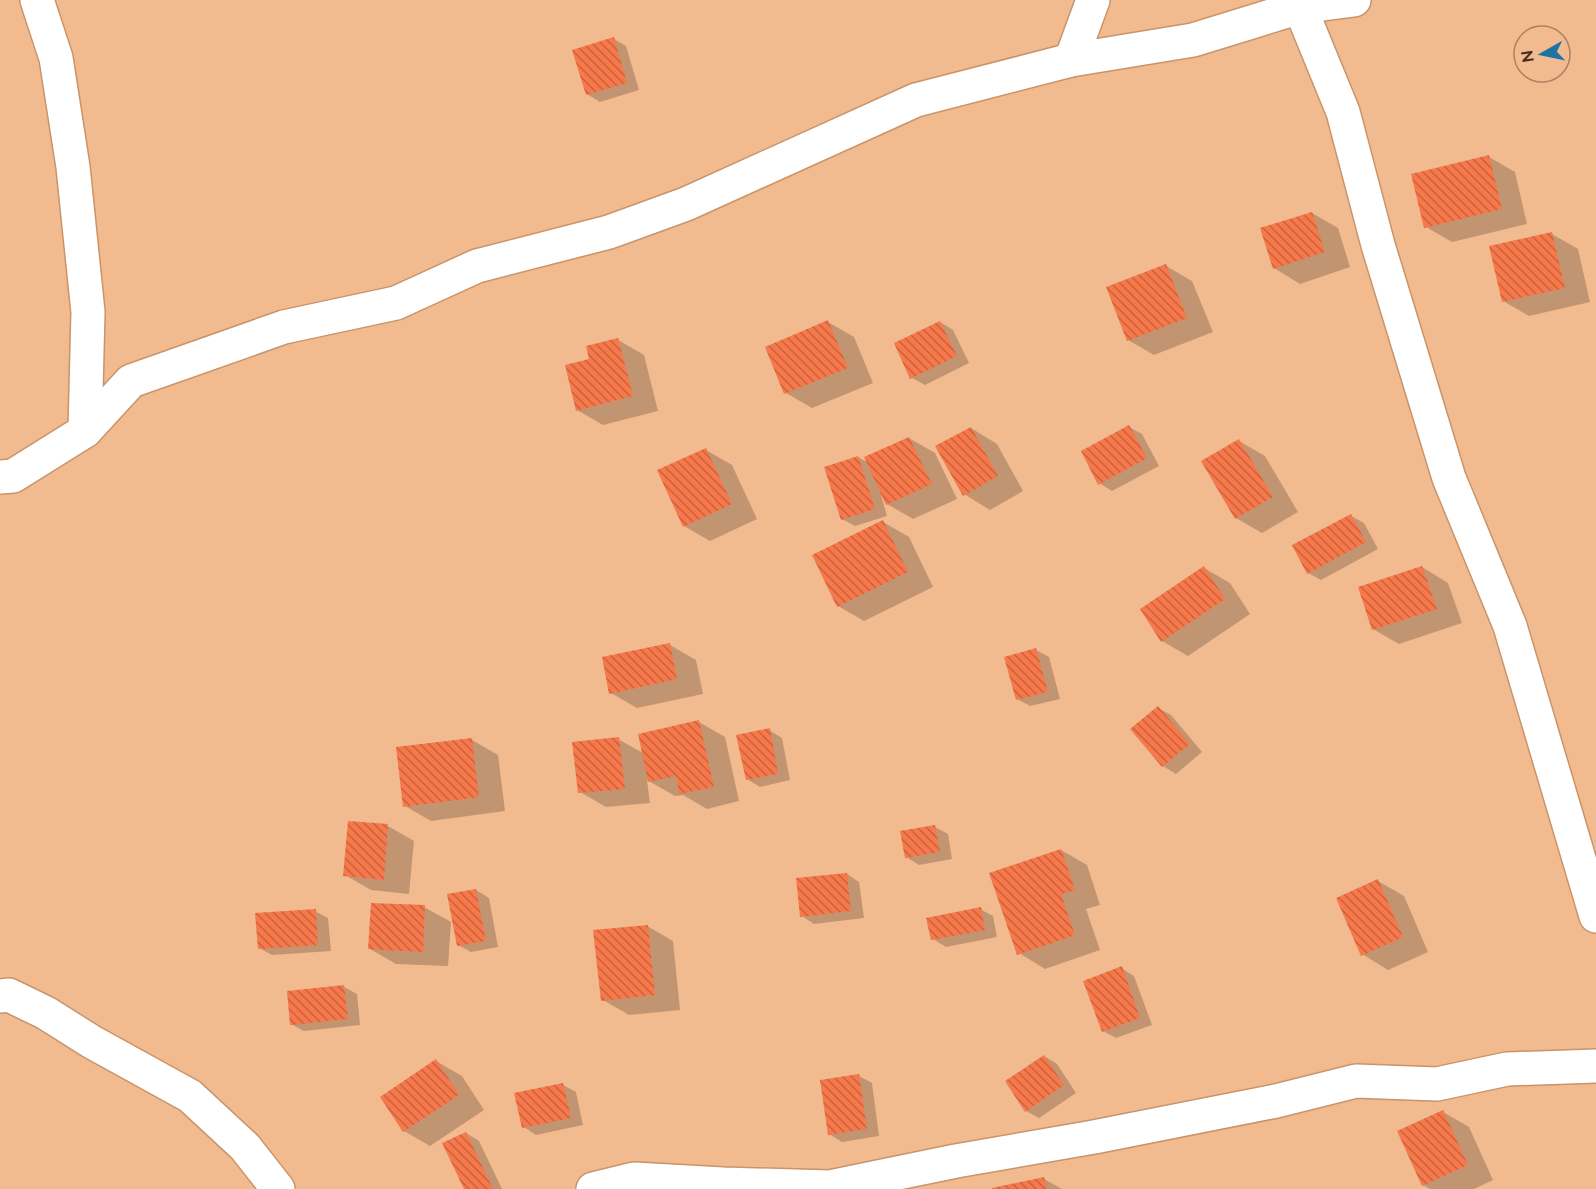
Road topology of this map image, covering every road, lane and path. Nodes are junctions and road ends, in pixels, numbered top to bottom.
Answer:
1 (37, 0) edge
2 (1093, 0) edge
3 (1354, 0) edge
4 (1299, 4) edge
5 (1071, 60) junction
6 (86, 431) junction
7 (0, 477) edge
8 (1596, 916) edge
9 (0, 996) edge
10 (1596, 1066) edge
11 (278, 1189) edge
12 (592, 1189) edge

1 - 6 street
2 - 5 street
3 - 4 street
4 - 5 street
4 - 8 street
5 - 6 street
6 - 7 street
9 - 11 street
10 - 12 street

